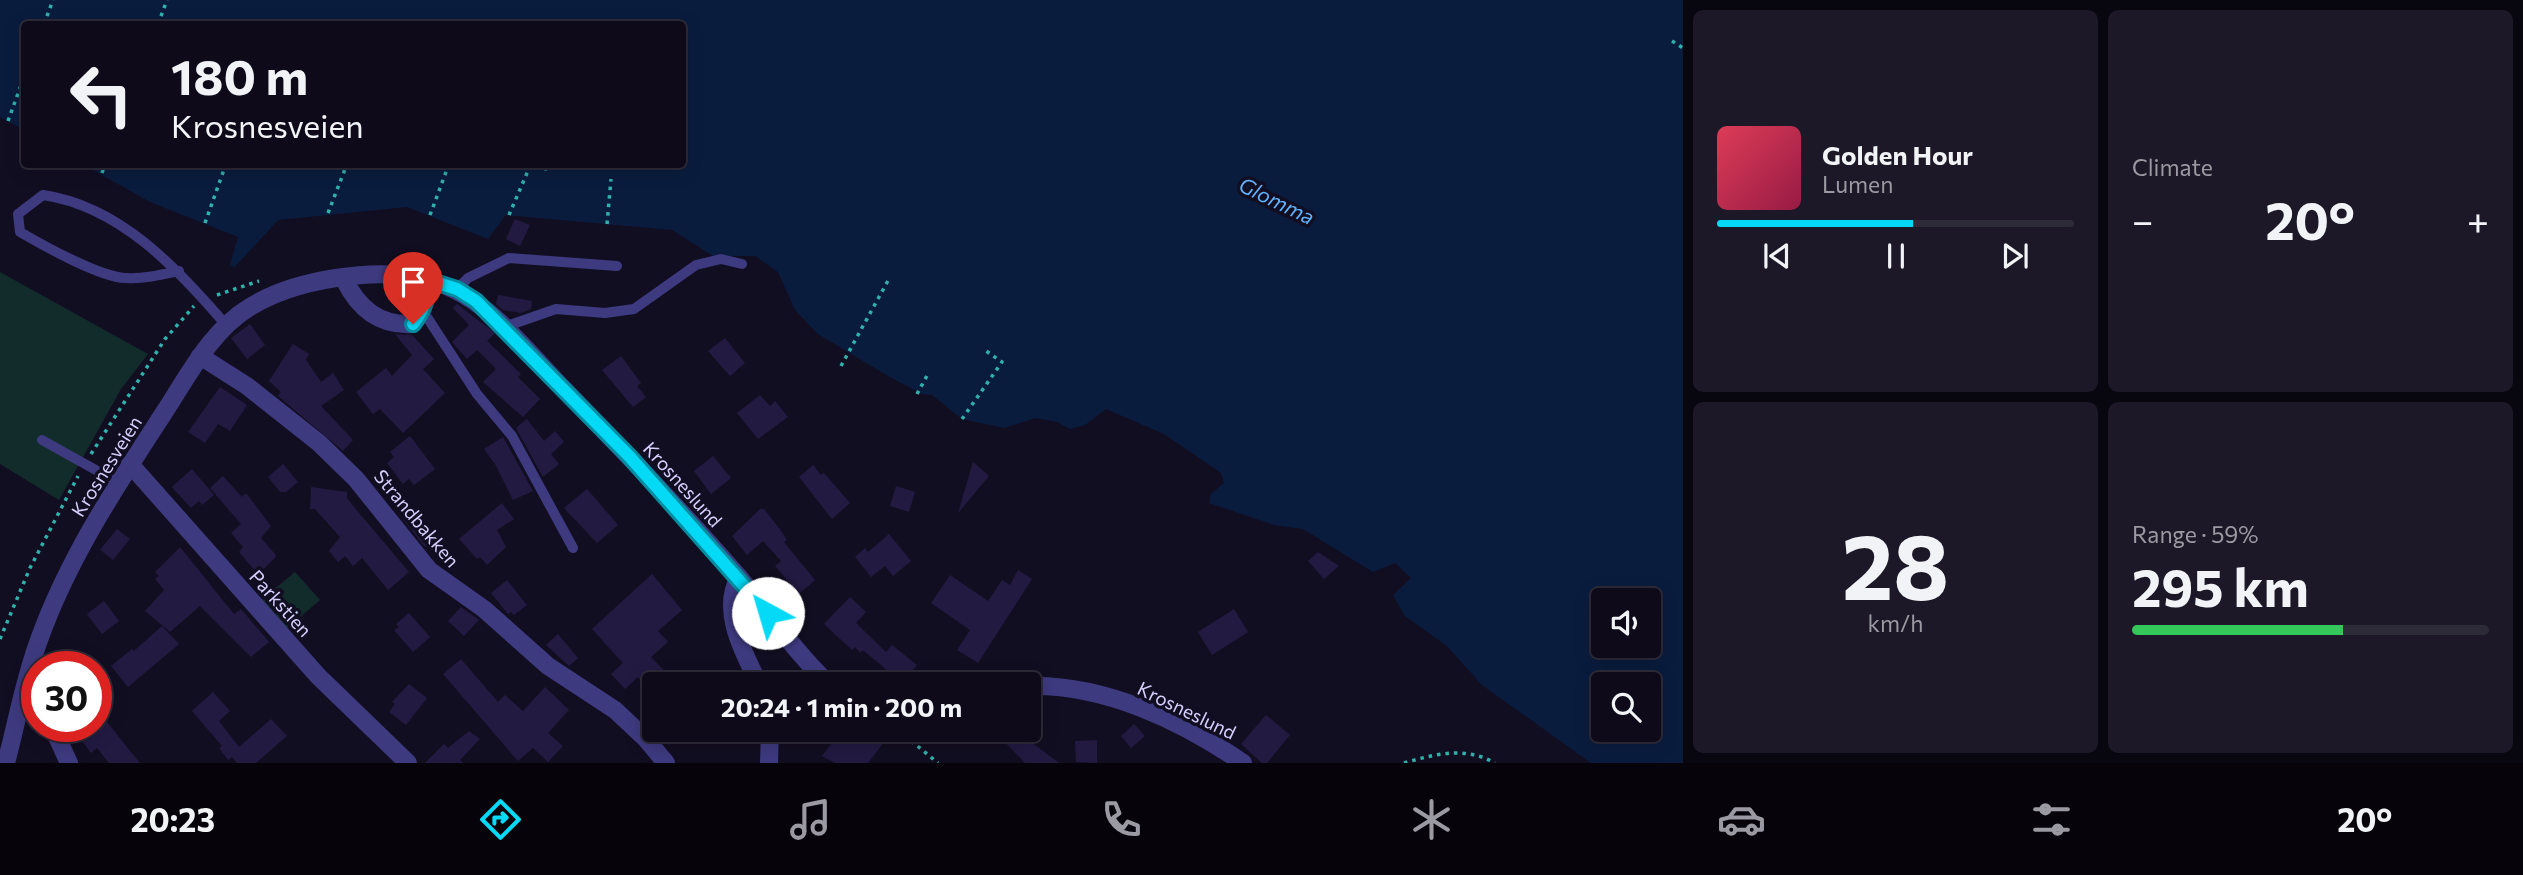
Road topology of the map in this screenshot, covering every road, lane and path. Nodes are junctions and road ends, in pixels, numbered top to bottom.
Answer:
1 (53, 0) edge
2 (167, 0) edge
3 (45, 21) edge
4 (159, 21) edge
5 (1672, 41) dead end
6 (1683, 48) edge
7 (21, 85) edge
8 (8, 121) dead end
9 (104, 168) edge
10 (225, 168) edge
11 (345, 168) edge
12 (448, 168) edge
13 (529, 168) edge
14 (541, 168) edge
15 (547, 169) dead end
16 (102, 173) dead end
17 (611, 179) dead end
18 (328, 213) dead end
19 (430, 215) dead end
20 (509, 215) dead end
21 (205, 223) dead end
22 (607, 224) dead end
23 (742, 264) dead end
24 (617, 266) dead end
25 (179, 271) junction
26 (890, 277) dead end
27 (344, 279) junction
28 (425, 279) junction
29 (457, 289) junction
30 (423, 311) junction
31 (226, 325) junction
32 (504, 327) junction
33 (986, 351) dead end
34 (200, 356) junction
35 (841, 366) dead end
36 (929, 372) dead end
37 (917, 394) dead end
38 (962, 419) dead end
39 (41, 440) dead end
40 (130, 464) junction
41 (118, 483) junction
42 (573, 548) dead end
43 (739, 577) junction
44 (37, 651) edge
45 (754, 672) edge
46 (819, 672) edge
47 (1041, 687) edge
48 (21, 724) edge
49 (59, 742) edge
50 (770, 742) edge
51 (913, 742) edge
52 (664, 762) edge
53 (6, 763) edge
54 (69, 763) edge
55 (408, 763) edge
56 (769, 763) edge
57 (938, 763) edge
58 (1243, 763) edge
59 (1404, 763) edge
60 (1494, 763) edge

1 - 3 path
2 - 4 path
5 - 6 path
7 - 8 path
9 - 16 path
10 - 21 path
11 - 18 path
12 - 19 path
13 - 20 path
14 - 15 path
17 - 22 path
23 - 32 lane
24 - 29 lane
25 - 25 lane
25 - 31 lane
26 - 35 path
27 - 28 street, Krosnesveien
27 - 30 street
27 - 31 street, Krosnesveien
28 - 29 street, Krosneslund
28 - 30 street
29 - 32 street, Krosneslund
30 - 42 lane
31 - 34 street, Krosnesveien
32 - 43 street, Krosneslund
33 - 38 path
34 - 40 street, Krosnesveien
34 - 52 street, Strandbakken
36 - 37 path
39 - 41 lane
40 - 41 street, Krosnesveien
40 - 55 street, Parkstien
41 - 44 street, Krosnesveien
43 - 45 street
43 - 46 street, Krosneslund
47 - 58 street, Krosneslund
48 - 53 street, Krosnesveien
49 - 54 street
50 - 56 street
51 - 57 path
59 - 60 path

